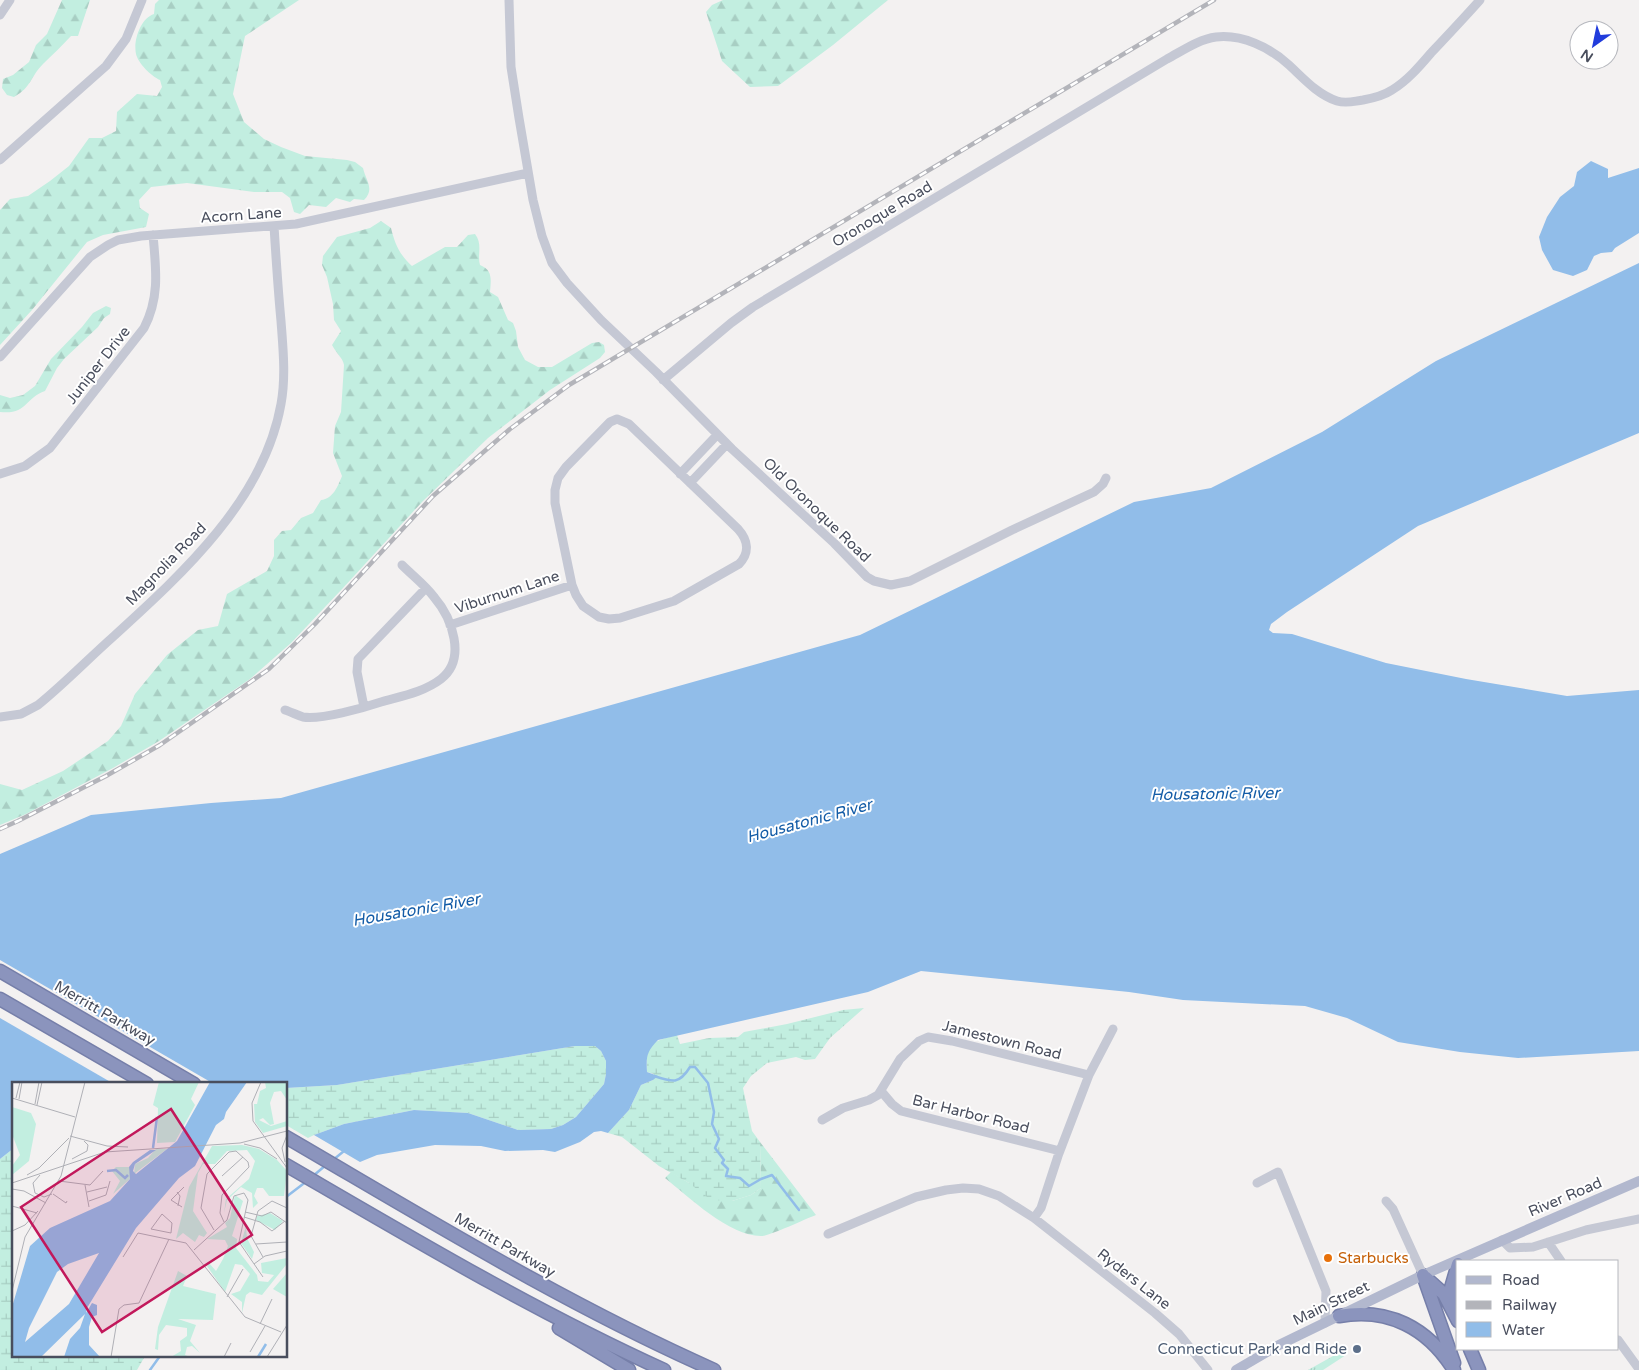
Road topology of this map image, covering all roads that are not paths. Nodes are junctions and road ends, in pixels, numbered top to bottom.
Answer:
1 (10, 0) edge
2 (142, 0) edge
3 (510, 0) edge
4 (1480, 0) edge
5 (0, 15) edge
6 (0, 160) edge
7 (528, 173) junction
8 (274, 226) junction
9 (152, 235) junction
10 (0, 358) edge
11 (663, 380) junction
12 (717, 435) junction
13 (727, 444) junction
14 (0, 474) edge
15 (680, 474) junction
16 (1106, 478) dead end
17 (690, 483) junction
18 (402, 565) dead end
19 (572, 586) junction
20 (426, 588) junction
21 (450, 625) junction
22 (364, 707) junction
23 (285, 710) dead end
24 (0, 717) edge
25 (0, 971) edge
26 (0, 999) edge
27 (1113, 1029) dead end
28 (1090, 1075) junction
29 (143, 1082) edge
30 (191, 1082) edge
31 (881, 1091) junction
32 (822, 1120) dead end
33 (288, 1138) edge
34 (1060, 1151) junction
35 (288, 1166) edge
36 (1639, 1181) edge
37 (1257, 1184) dead end
38 (1386, 1201) dead end
39 (1034, 1218) junction
40 (1639, 1219) edge
41 (828, 1234) dead end
42 (1502, 1240) junction
43 (1548, 1242) junction
44 (1461, 1260) edge
45 (1560, 1260) edge
46 (1456, 1262) edge
47 (1456, 1271) edge
48 (1423, 1275) junction
49 (516, 1296) junction
50 (1456, 1314) edge
51 (1339, 1316) junction
52 (1456, 1317) edge
53 (1325, 1323) junction
54 (1619, 1341) edge
55 (1470, 1350) edge
56 (1639, 1369) edge
57 (629, 1370) edge
58 (664, 1370) edge
59 (714, 1370) edge
60 (1208, 1370) edge
61 (1236, 1370) edge
62 (1455, 1370) edge
63 (1479, 1370) edge

1 - 5 street
2 - 6 street
3 - 7 street
4 - 11 street, Oronoque Road
7 - 8 street, Acorn Lane
7 - 11 street
8 - 9 street, Acorn Lane
8 - 24 street, Magnolia Road
9 - 10 street, Acorn Lane
9 - 14 street, Juniper Drive
11 - 12 street, Old Oronoque Road
12 - 13 street, Old Oronoque Road
12 - 15 street
13 - 16 street, Old Oronoque Road
13 - 17 street
15 - 17 street
15 - 19 street
17 - 19 street
18 - 20 street
19 - 21 street, Viburnum Lane
20 - 21 street
20 - 22 street
21 - 22 street
22 - 23 street
25 - 30 highway, Merritt Parkway
26 - 29 highway
27 - 28 street
28 - 31 street, Jamestown Road
28 - 34 street
31 - 32 street
31 - 34 street, Bar Harbor Road
33 - 59 highway, Merritt Parkway
34 - 39 street
35 - 49 highway
36 - 42 main road, River Road
37 - 53 street
38 - 48 street
39 - 41 street, Ryders Lane
39 - 60 street, Ryders Lane
40 - 43 street
42 - 43 street
42 - 44 main road, Main Street
43 - 45 street
46 - 48 main road, Main Street
47 - 50 highway
48 - 51 main road, Main Street
48 - 52 highway
48 - 62 highway
49 - 57 highway
49 - 58 highway
51 - 53 main road, Main Street
51 - 62 highway
53 - 61 main road, Main Street
54 - 56 street
55 - 63 highway

